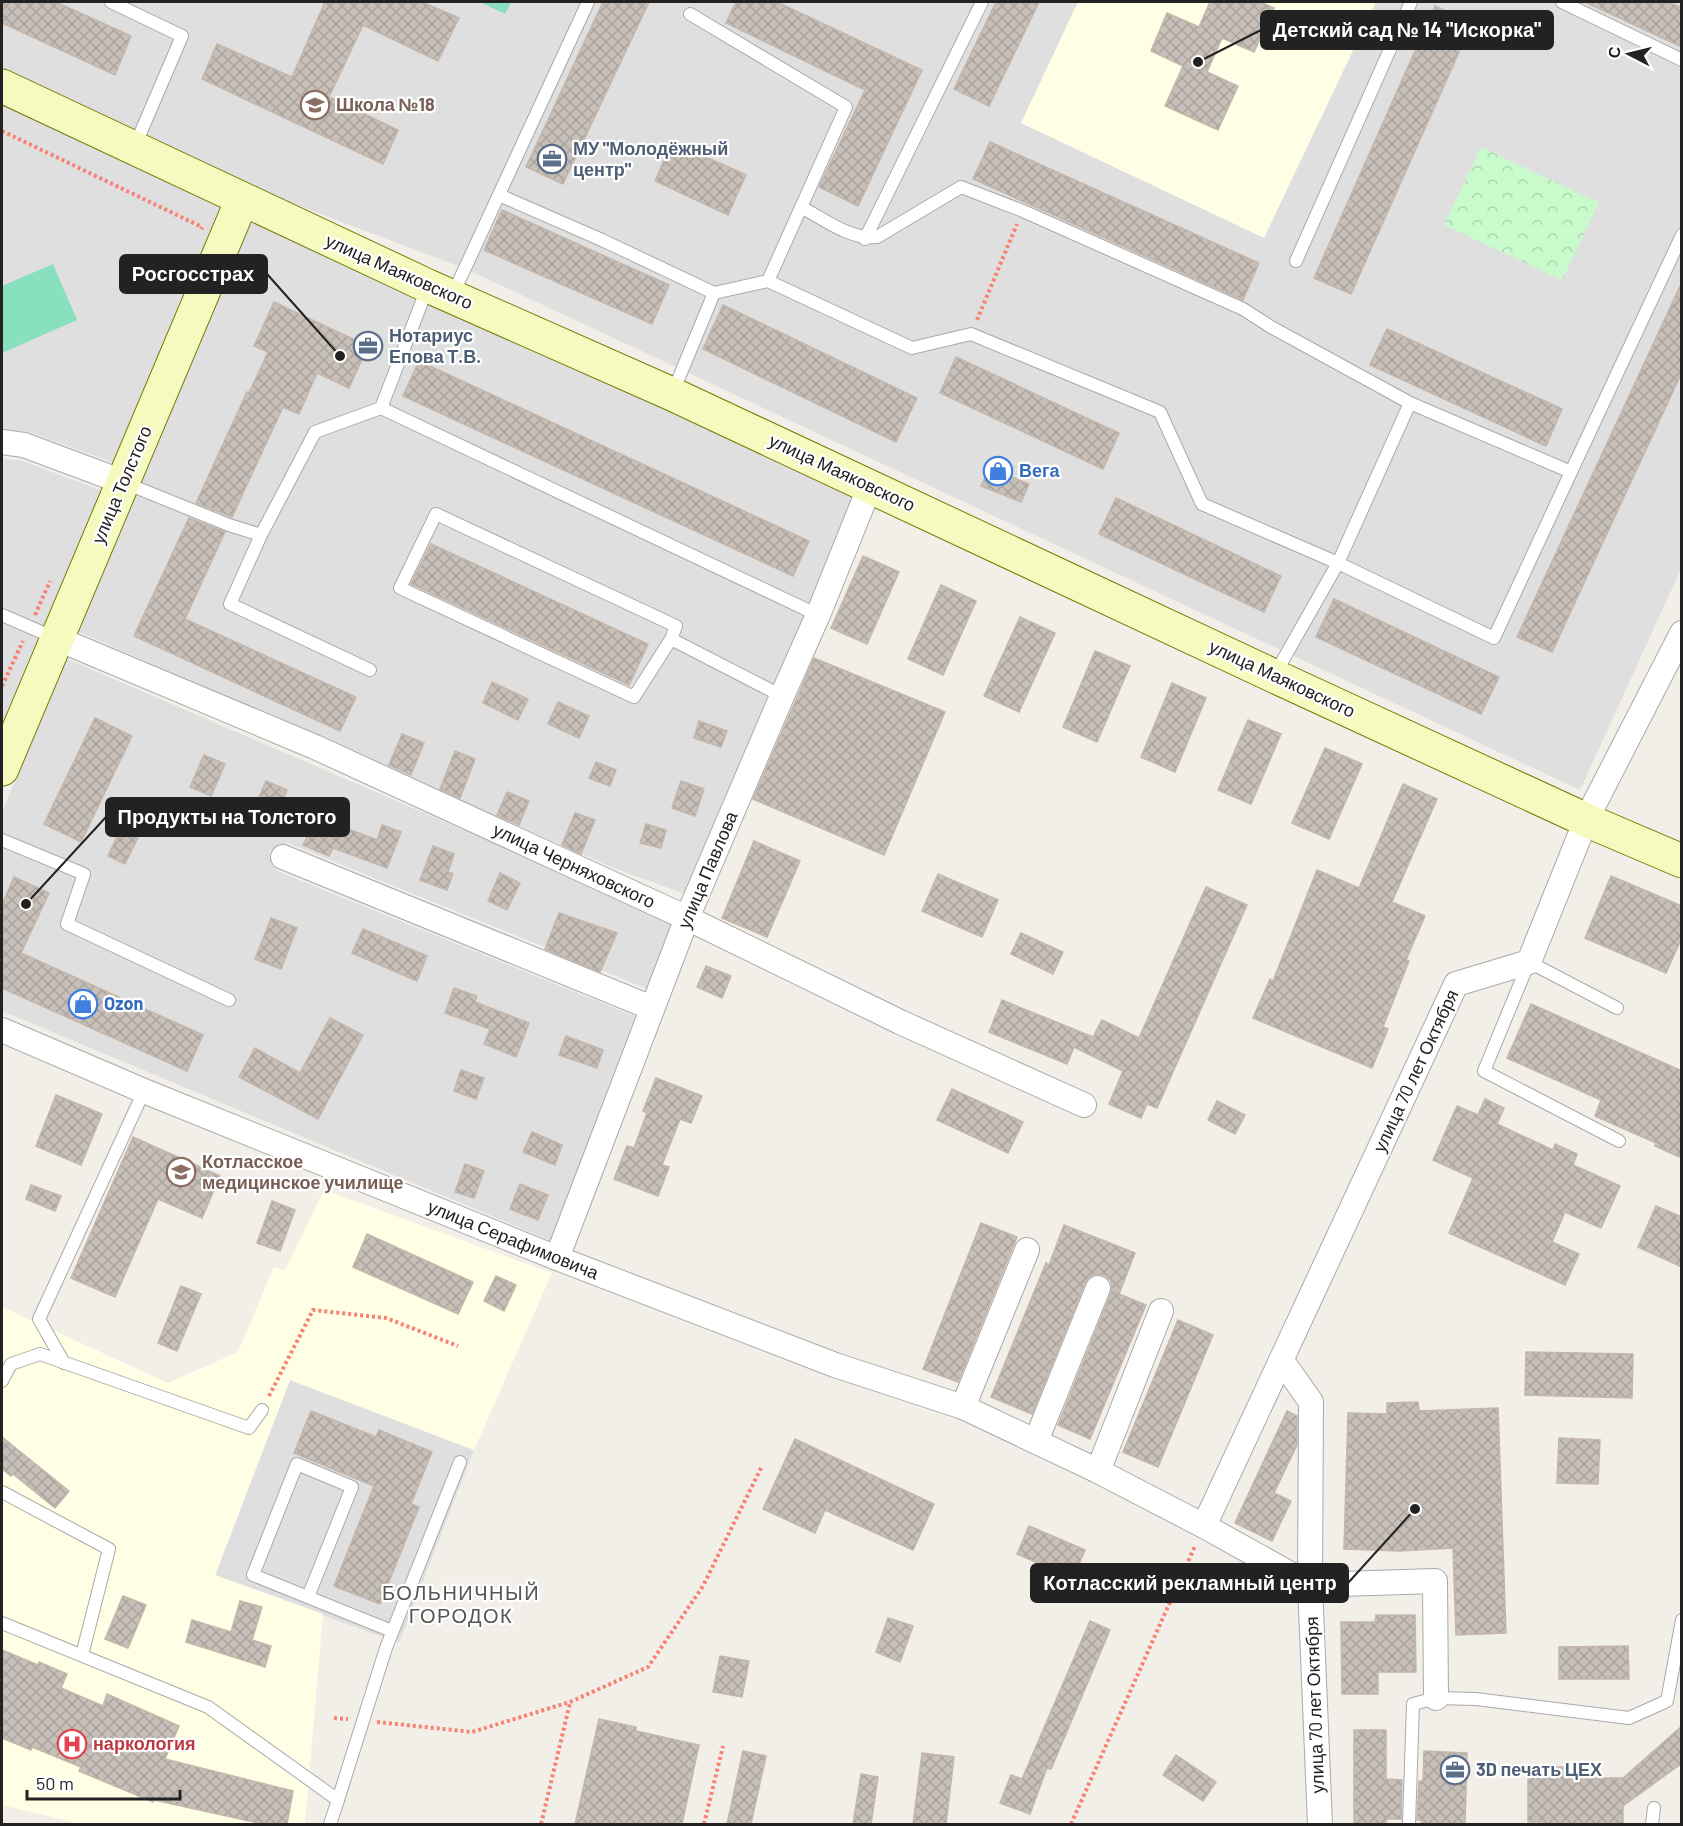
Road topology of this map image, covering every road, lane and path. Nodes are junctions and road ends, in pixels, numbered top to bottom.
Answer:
1 (111, 2) edge
2 (588, 2) edge
3 (982, 2) edge
4 (1411, 2) edge
5 (1562, 2) edge
6 (690, 14) dead end
7 (1682, 60) edge
8 (2, 86) edge
9 (2, 131) edge
10 (134, 149) junction
11 (499, 195) junction
12 (242, 200) junction
13 (801, 207) junction
14 (1023, 211) junction
15 (202, 227) dead end
16 (1682, 235) edge
17 (864, 239) junction
18 (1296, 261) dead end
19 (768, 281) junction
20 (440, 291) junction
21 (714, 293) junction
22 (971, 334) junction
23 (672, 394) junction
24 (1410, 403) junction
25 (381, 408) junction
26 (2, 442) edge
27 (1571, 472) junction
28 (123, 482) junction
29 (870, 486) junction
30 (261, 536) junction
31 (1338, 563) junction
32 (2, 615) edge
33 (818, 615) junction
34 (1682, 633) edge
35 (58, 639) junction
36 (671, 639) junction
37 (370, 670) dead end
38 (1274, 676) junction
39 (782, 696) junction
40 (2, 770) edge
41 (1586, 819) junction
42 (2, 840) edge
43 (283, 857) dead end
44 (1682, 861) edge
45 (687, 918) junction
46 (1529, 962) junction
47 (229, 1000) dead end
48 (652, 1008) junction
49 (1617, 1008) dead end
50 (2, 1030) edge
51 (144, 1091) junction
52 (1084, 1105) dead end
53 (1619, 1141) dead end
54 (1027, 1250) dead end
55 (557, 1258) junction
56 (1098, 1288) dead end
57 (1161, 1311) dead end
58 (458, 1346) dead end
59 (1282, 1361) junction
60 (64, 1363) junction
61 (2, 1381) edge
62 (963, 1407) junction
63 (261, 1410) joint
64 (1036, 1441) junction
65 (460, 1462) dead end
66 (762, 1466) dead end
67 (1098, 1471) junction
68 (2, 1492) edge
69 (1204, 1526) junction
70 (1310, 1585) junction
71 (308, 1597) junction
72 (1682, 1620) edge
73 (2, 1623) edge
74 (392, 1631) junction
75 (82, 1655) junction
76 (1436, 1698) junction
77 (570, 1702) junction
78 (334, 1718) dead end
79 (363, 1721) junction
80 (723, 1746) dead end
81 (338, 1800) junction
82 (1654, 1808) dead end
83 (330, 1824) edge
84 (541, 1824) edge
85 (704, 1824) edge
86 (1071, 1824) edge
87 (1320, 1824) edge
88 (1409, 1824) edge
89 (1652, 1824) edge

1 - 10 lane
2 - 11 lane
3 - 17 lane
4 - 18 lane
5 - 7 lane
6 - 13 lane
8 - 10 street, улица Маяковского
9 - 15 path
10 - 12 street, улица Маяковского
11 - 20 lane
11 - 21 lane
12 - 20 street, улица Маяковского
12 - 28 street, улица Толстого
13 - 17 lane
13 - 19 lane
14 - 17 lane
14 - 22 path
14 - 24 lane
16 - 27 lane
19 - 21 lane
19 - 22 lane
20 - 23 street, улица Маяковского
20 - 25 lane
21 - 23 lane
22 - 31 lane
23 - 29 street, улица Маяковского
24 - 27 lane
24 - 31 lane
25 - 30 lane
25 - 33 lane
26 - 28 street
27 - 31 lane
28 - 30 lane
28 - 35 street, улица Толстого
29 - 33 street, улица Павлова
29 - 38 street, улица Маяковского
30 - 37 lane
31 - 38 lane
32 - 35 lane
33 - 39 street, улица Павлова
34 - 41 street
35 - 40 street, улица Толстого
35 - 45 street, улица Черняховского
36 - 36 lane
36 - 39 lane
38 - 41 street, улица Маяковского
39 - 45 street, улица Павлова
41 - 44 street, улица Маяковского
41 - 46 street
42 - 47 lane
43 - 48 street
45 - 48 street, улица Павлова
45 - 52 street, улица Черняховского
46 - 49 lane
46 - 53 lane
46 - 59 street, улица 70 лет Октября
48 - 55 street, улица Павлова
50 - 51 street, улица Серафимовича
51 - 55 street, улица Серафимовича
51 - 60 lane
54 - 62 street
55 - 62 street, улица Серафимовича
56 - 64 street
57 - 67 street
58 - 63 path
59 - 69 street, улица 70 лет Октября
59 - 70 street, улица 70 лет Октября
60 - 61 lane
60 - 63 lane
62 - 64 street, улица Серафимовича
64 - 67 street, улица Серафимовича
65 - 74 lane
66 - 77 path
67 - 69 street, улица Серафимовича
68 - 75 lane
69 - 70 street, улица Серафимовича
69 - 86 path
70 - 76 street
70 - 87 street, улица 70 лет Октября
71 - 71 lane
71 - 74 lane
72 - 76 lane
73 - 75 lane
74 - 79 lane
75 - 81 lane
76 - 88 lane
77 - 79 path
77 - 84 path
78 - 79 path
79 - 81 lane
80 - 85 path
81 - 83 lane
82 - 89 lane

